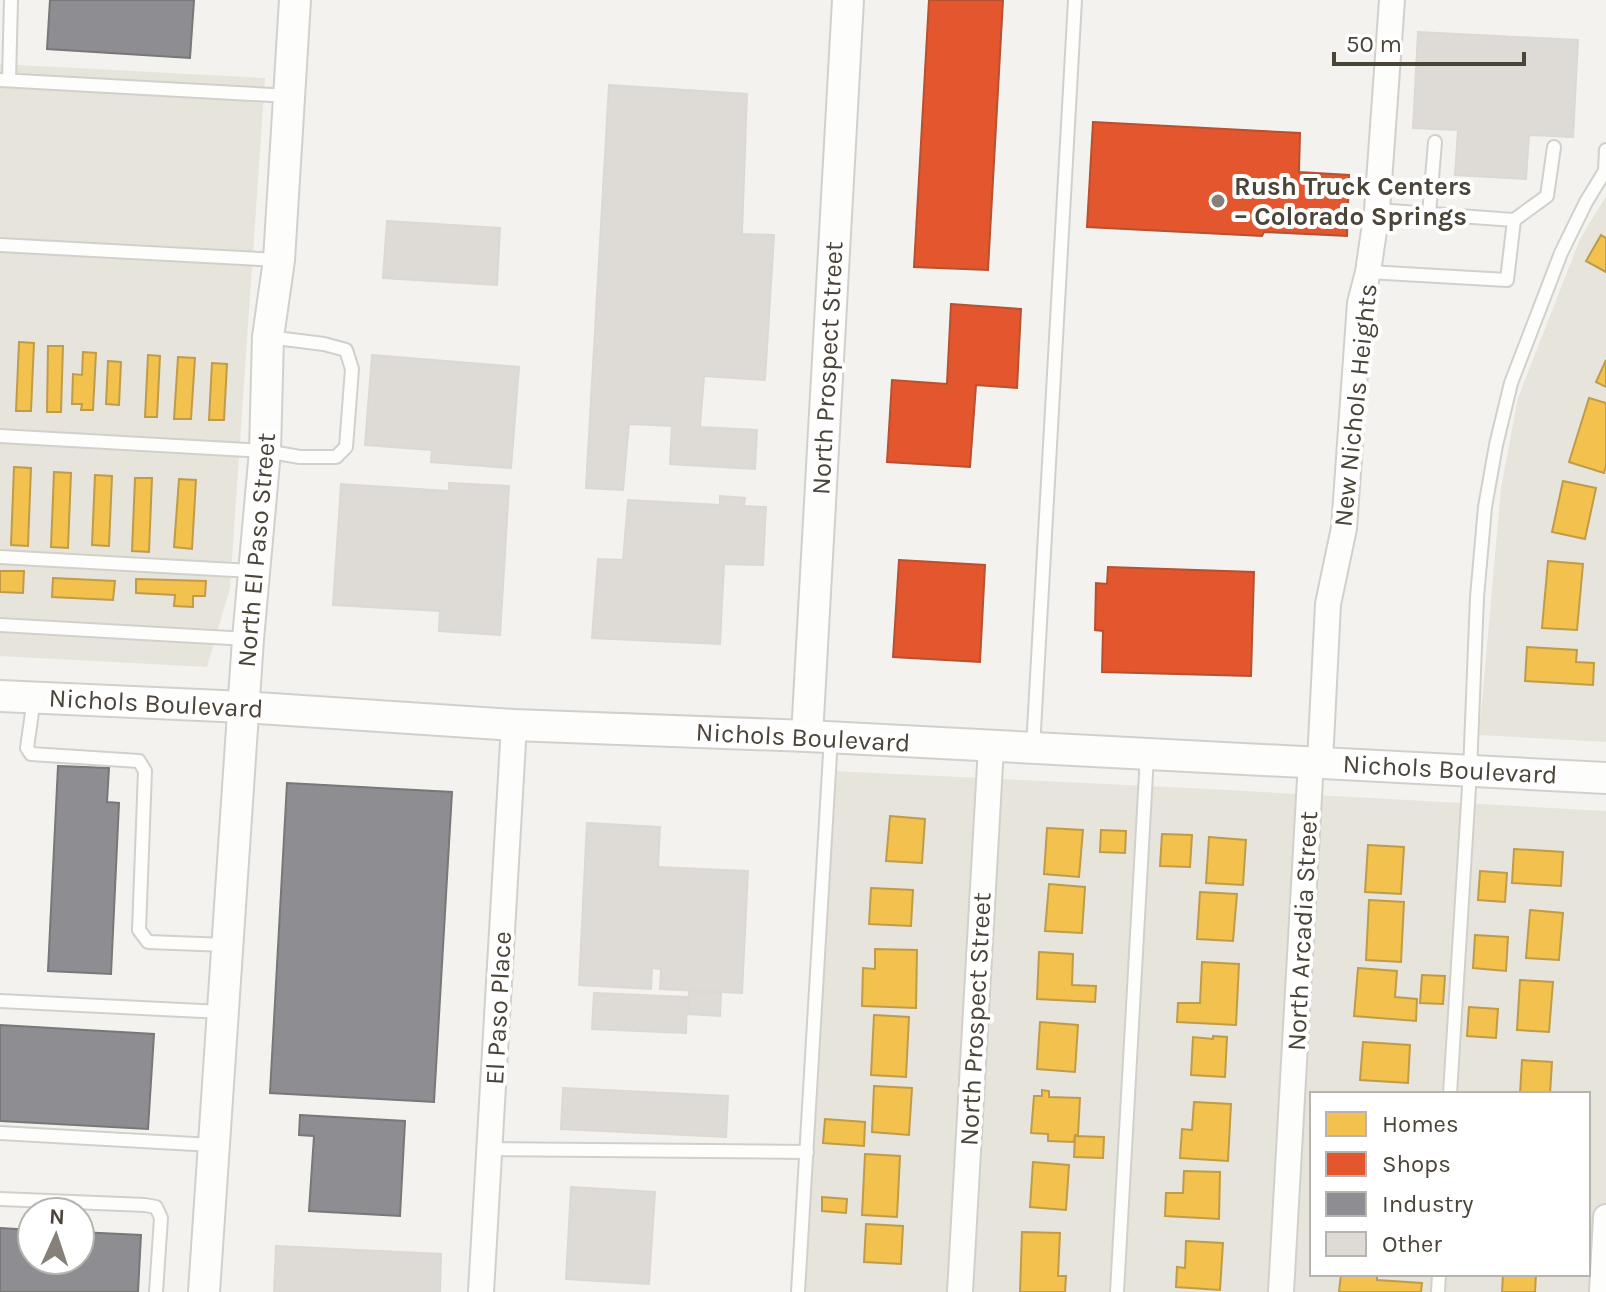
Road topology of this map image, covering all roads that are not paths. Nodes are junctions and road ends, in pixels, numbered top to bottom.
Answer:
1 (11, 0) edge
2 (295, 0) edge
3 (848, 0) edge
4 (1075, 0) edge
5 (1392, 0) edge
6 (4, 80) edge
7 (290, 96) junction
8 (1435, 142) dead end
9 (1554, 147) dead end
10 (1606, 150) edge
11 (1377, 210) junction
12 (1429, 214) junction
13 (1514, 220) junction
14 (0, 245) edge
15 (279, 260) junction
16 (1368, 272) junction
17 (268, 337) junction
18 (0, 436) edge
19 (265, 451) junction
20 (0, 557) edge
21 (255, 571) junction
22 (0, 625) edge
23 (248, 639) junction
24 (0, 696) edge
25 (35, 697) junction
26 (244, 707) junction
27 (514, 725) junction
28 (819, 736) junction
29 (991, 747) junction
30 (1033, 748) junction
31 (1147, 754) junction
32 (1316, 762) junction
33 (1470, 771) junction
34 (1606, 778) edge
35 (227, 945) junction
36 (0, 1001) edge
37 (222, 1012) junction
38 (1450, 1092) edge
39 (0, 1133) edge
40 (213, 1145) junction
41 (489, 1149) junction
42 (807, 1152) junction
43 (0, 1199) edge
44 (1606, 1217) edge
45 (156, 1292) edge
46 (204, 1292) edge
47 (481, 1292) edge
48 (798, 1292) edge
49 (960, 1292) edge
50 (1117, 1292) edge
51 (1281, 1292) edge
52 (1602, 1292) edge

1 - 6 lane
2 - 7 street, North El Paso Street
3 - 28 street, North Prospect Street
4 - 30 lane
5 - 11 street, New Nichols Heights
6 - 7 lane
7 - 15 street, North El Paso Street
8 - 12 lane
9 - 13 lane
10 - 33 lane
11 - 12 lane
11 - 16 street, New Nichols Heights
12 - 13 lane
13 - 16 lane
14 - 15 lane
15 - 17 street, North El Paso Street
16 - 32 street, New Nichols Heights
17 - 19 street, North El Paso Street
17 - 19 lane
18 - 19 lane
19 - 21 street, North El Paso Street
20 - 21 lane
21 - 23 street, North El Paso Street
22 - 23 lane
23 - 26 street, North El Paso Street
24 - 25 street, Nichols Boulevard
25 - 26 street, Nichols Boulevard
25 - 35 lane
26 - 27 street, Nichols Boulevard
26 - 35 street, North El Paso Street
27 - 28 street, Nichols Boulevard
27 - 41 street, El Paso Place
28 - 29 street, Nichols Boulevard
28 - 42 lane
29 - 30 street, Nichols Boulevard
29 - 49 street, North Prospect Street
30 - 31 street, Nichols Boulevard
31 - 32 street, Nichols Boulevard
31 - 50 lane
32 - 33 street, Nichols Boulevard
32 - 51 street, North Arcadia Street
33 - 34 street, Nichols Boulevard
33 - 38 lane
35 - 37 street, North El Paso Street
36 - 37 lane
37 - 40 street, North El Paso Street
39 - 40 lane
40 - 46 street, North El Paso Street
41 - 42 lane
41 - 47 street, El Paso Place
42 - 48 lane
43 - 45 lane
44 - 52 street

